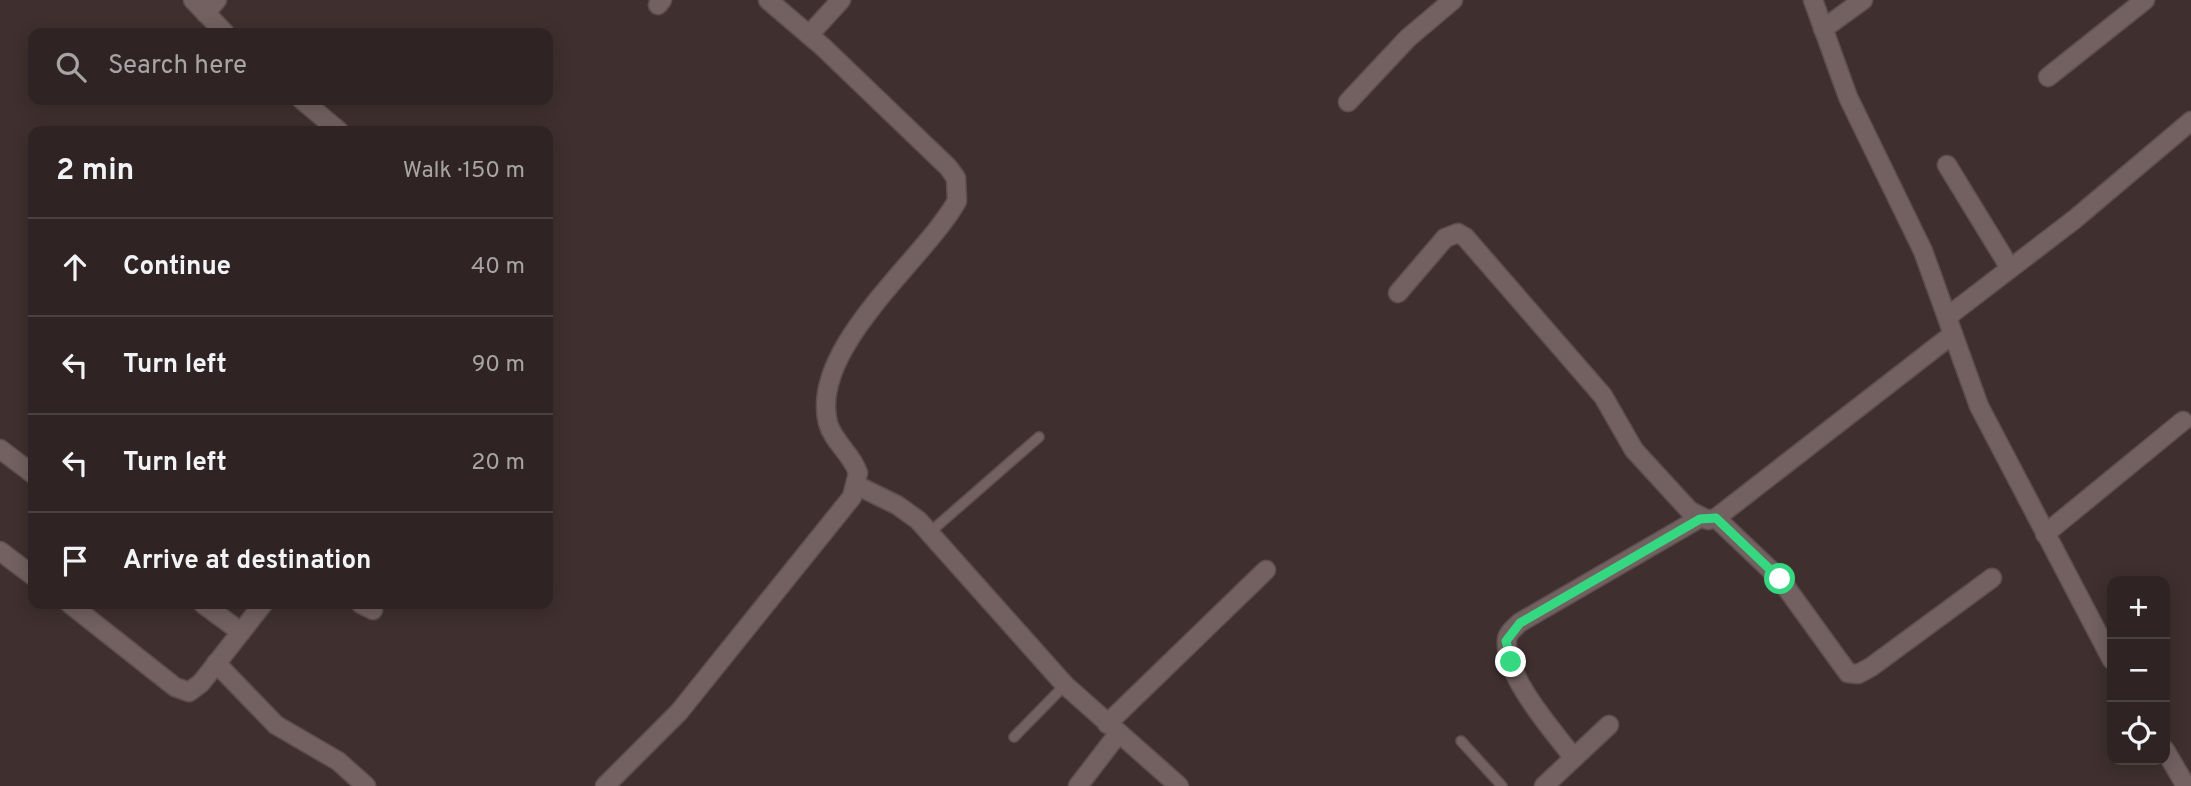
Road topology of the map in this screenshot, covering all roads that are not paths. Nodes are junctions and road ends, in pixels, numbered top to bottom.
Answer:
1 (768, 0) edge
2 (841, 0) edge
3 (1453, 0) edge
4 (1813, 0) edge
5 (1863, 0) edge
6 (2145, 0) edge
7 (205, 4) edge
8 (222, 28) edge
9 (1823, 29) junction
10 (809, 35) junction
11 (2048, 77) dead end
12 (1348, 102) dead end
13 (308, 105) edge
14 (2191, 121) edge
15 (333, 126) edge
16 (1947, 165) dead end
17 (2011, 268) junction
18 (1398, 293) dead end
19 (1947, 317) junction
20 (1953, 334) junction
21 (2183, 421) dead end
22 (1039, 437) dead end
23 (0, 449) edge
24 (28, 470) edge
25 (856, 485) junction
26 (1708, 518) junction
27 (929, 533) junction
28 (2045, 534) junction
29 (0, 551) edge
30 (1266, 570) dead end
31 (28, 572) edge
32 (1992, 578) dead end
33 (76, 609) edge
34 (210, 609) edge
35 (259, 609) edge
36 (241, 632) junction
37 (2107, 651) edge
38 (216, 663) junction
39 (1065, 685) junction
40 (1609, 725) dead end
41 (1112, 729) junction
42 (1014, 737) dead end
43 (1461, 741) dead end
44 (1574, 758) junction
45 (2170, 759) edge
46 (366, 786) edge
47 (606, 786) edge
48 (1078, 786) edge
49 (1179, 786) edge
50 (1502, 786) edge
51 (1544, 786) edge
52 (2186, 786) edge

1 - 10 street
2 - 10 street
3 - 12 street
4 - 9 street
5 - 9 street
6 - 11 street
7 - 8 street
9 - 19 street
10 - 25 street
13 - 15 street
14 - 17 street
16 - 17 street
17 - 19 street
18 - 26 street
19 - 20 street
20 - 26 street
20 - 28 street
21 - 28 street
22 - 27 lane
23 - 24 street
25 - 27 street
25 - 47 street
26 - 32 street
26 - 44 street
27 - 39 street
28 - 37 street
29 - 31 street
30 - 41 street
33 - 38 street
34 - 36 street
35 - 36 street
36 - 38 street
38 - 46 street
39 - 41 street
39 - 42 lane
40 - 44 street
41 - 48 street
41 - 49 street
43 - 50 lane
44 - 51 street
45 - 52 street

